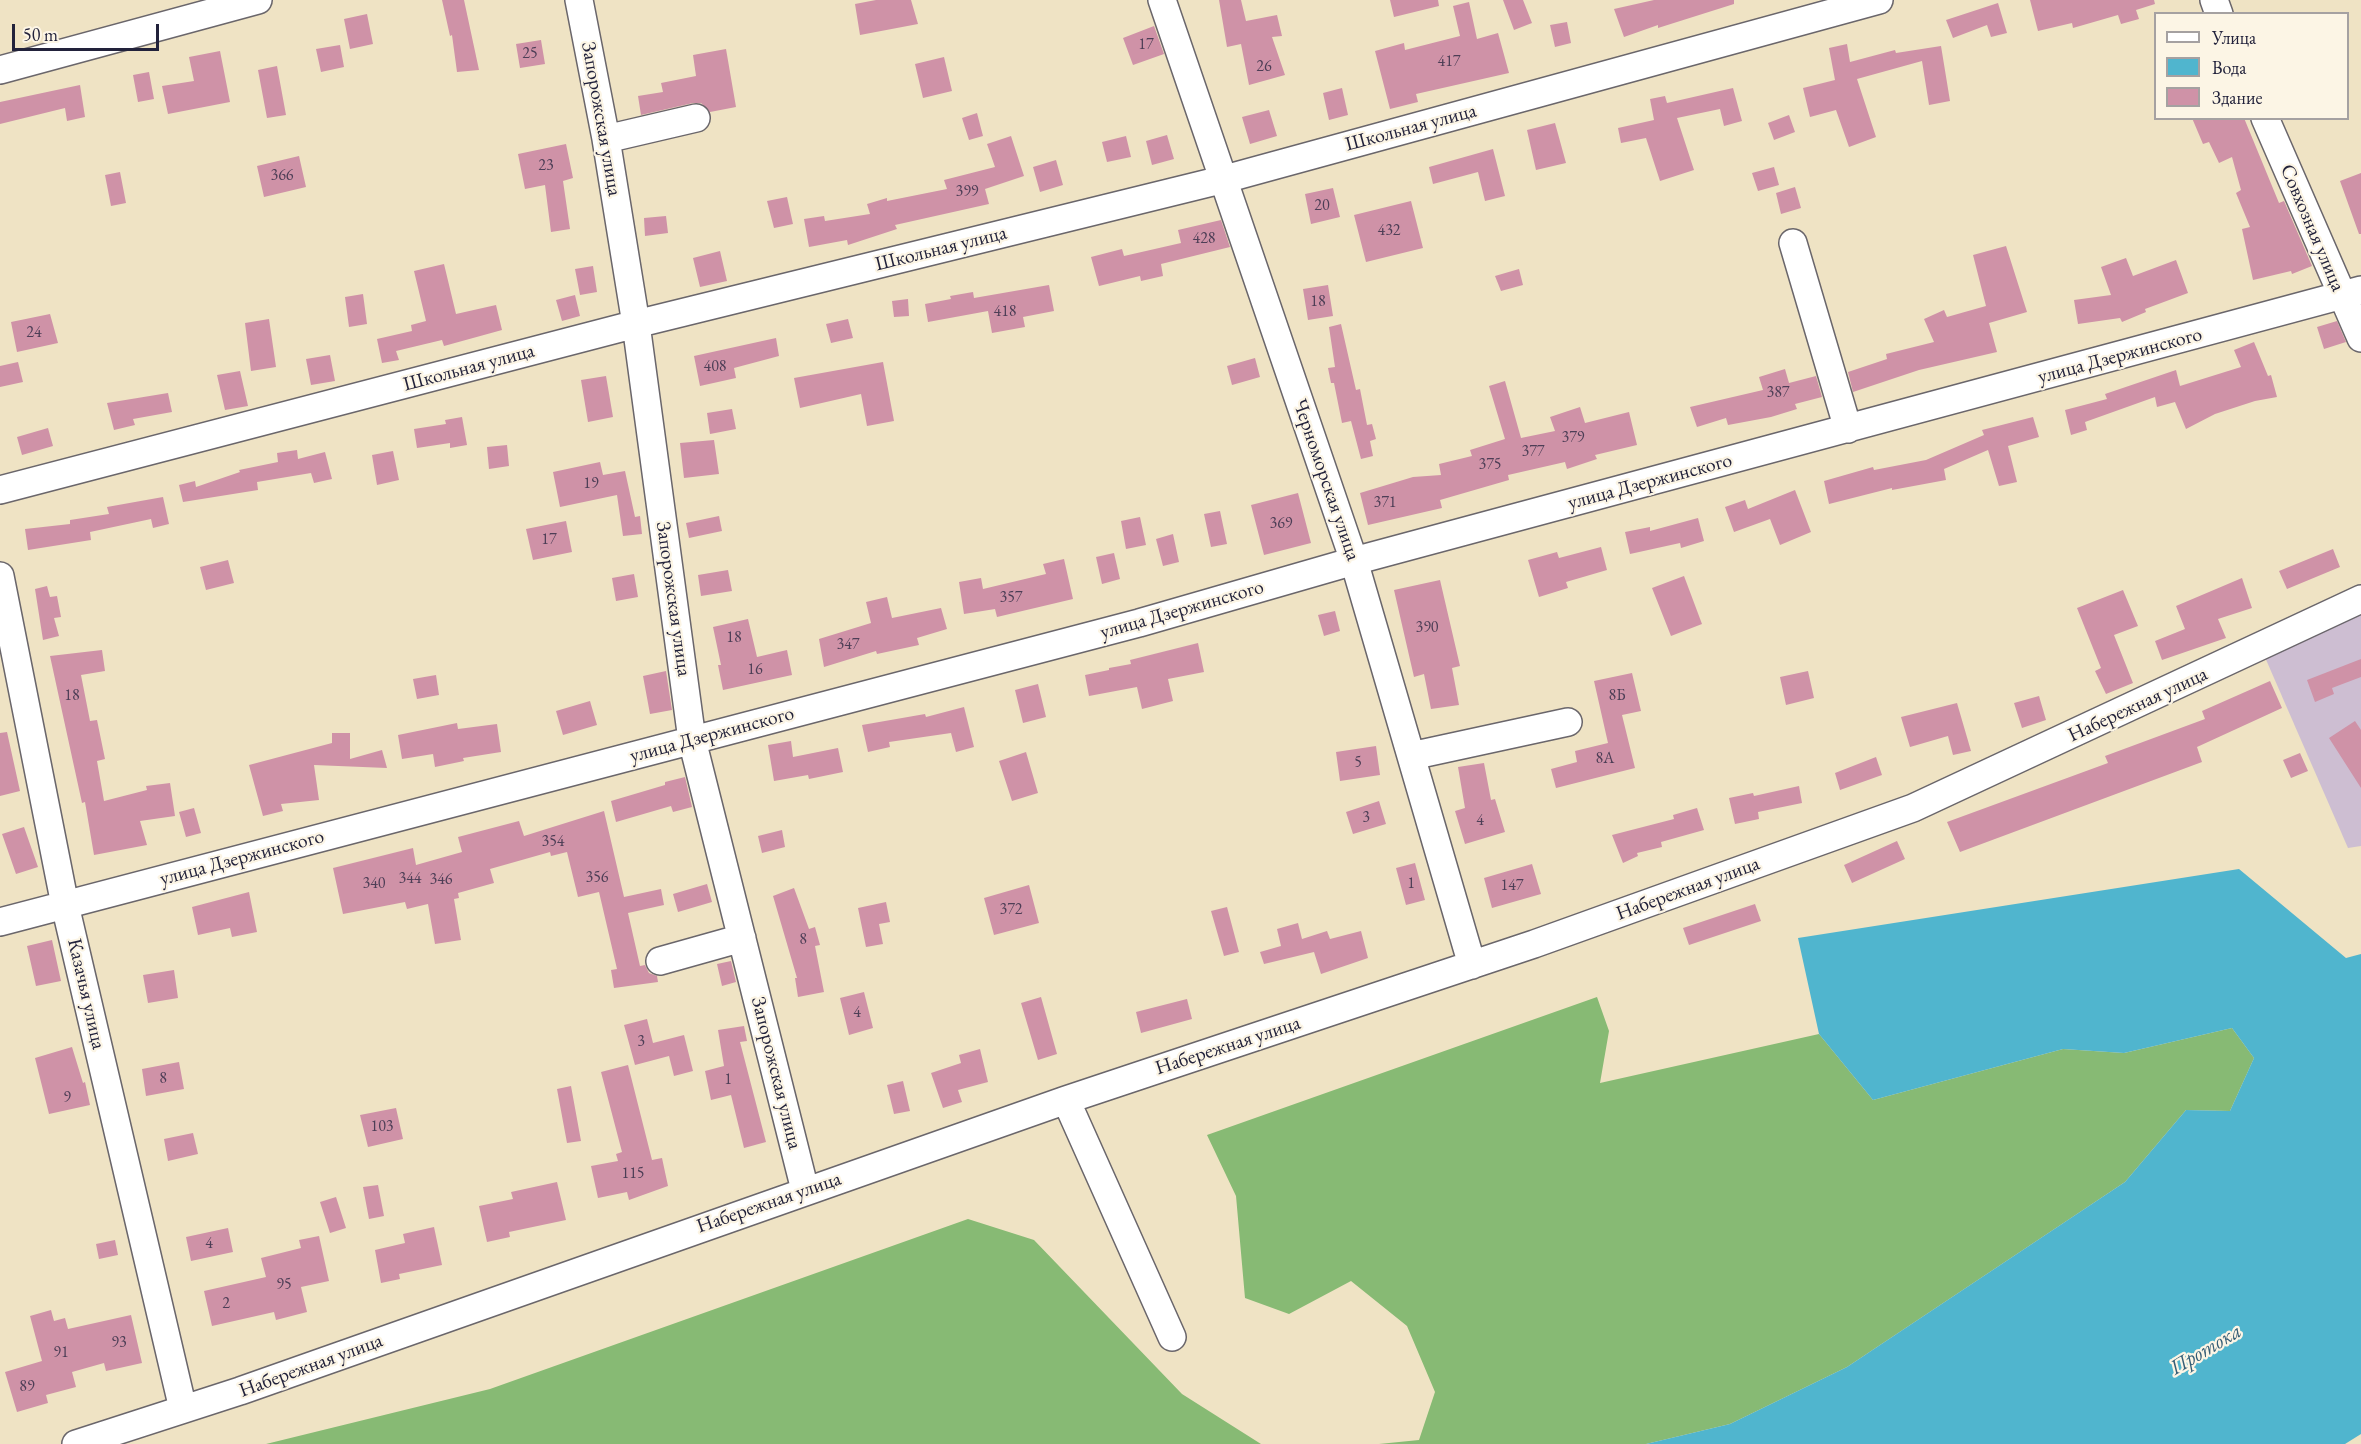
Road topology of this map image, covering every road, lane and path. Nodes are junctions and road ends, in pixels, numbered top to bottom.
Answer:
1 (258, 0) edge
2 (579, 0) edge
3 (1162, 0) edge
4 (1879, 0) edge
5 (0, 70) edge
6 (696, 118) dead end
7 (2266, 120) edge
8 (606, 139) junction
9 (1224, 179) junction
10 (1793, 243) dead end
11 (2351, 293) edge
12 (636, 324) junction
13 (2361, 338) edge
14 (1848, 429) junction
15 (0, 490) edge
16 (1354, 561) junction
17 (0, 576) edge
18 (2361, 600) edge
19 (1568, 722) dead end
20 (692, 740) junction
21 (1411, 756) junction
22 (65, 905) junction
23 (0, 922) edge
24 (742, 938) junction
25 (660, 961) dead end
26 (1472, 965) junction
27 (1066, 1100) junction
28 (806, 1190) junction
29 (1172, 1337) dead end
30 (183, 1409) junction
31 (76, 1444) edge

1 - 5 street
2 - 8 street, Запорожская улица
3 - 9 street, Черноморская улица
4 - 9 street, Школьная улица
6 - 8 street
7 - 11 street, Совхозная улица
8 - 12 street, Запорожская улица
9 - 12 street, Школьная улица
9 - 16 street, Черноморская улица
10 - 14 street
11 - 13 street, Совхозная улица
11 - 14 street, улица Дзержинского
12 - 15 street, Школьная улица
12 - 20 street, Запорожская улица
14 - 16 street, улица Дзержинского
16 - 20 street, улица Дзержинского
16 - 21 street, Черноморская улица
17 - 22 street, Казачья улица
18 - 26 street, Набережная улица
19 - 21 street
20 - 22 street, улица Дзержинского
20 - 24 street, Запорожская улица
21 - 26 street, Черноморская улица
22 - 23 street, улица Дзержинского
22 - 30 street, Казачья улица
24 - 25 street
24 - 28 street, Запорожская улица
26 - 27 street, Набережная улица
27 - 28 street, Набережная улица
27 - 29 street
28 - 30 street, Набережная улица
30 - 31 street, Набережная улица

